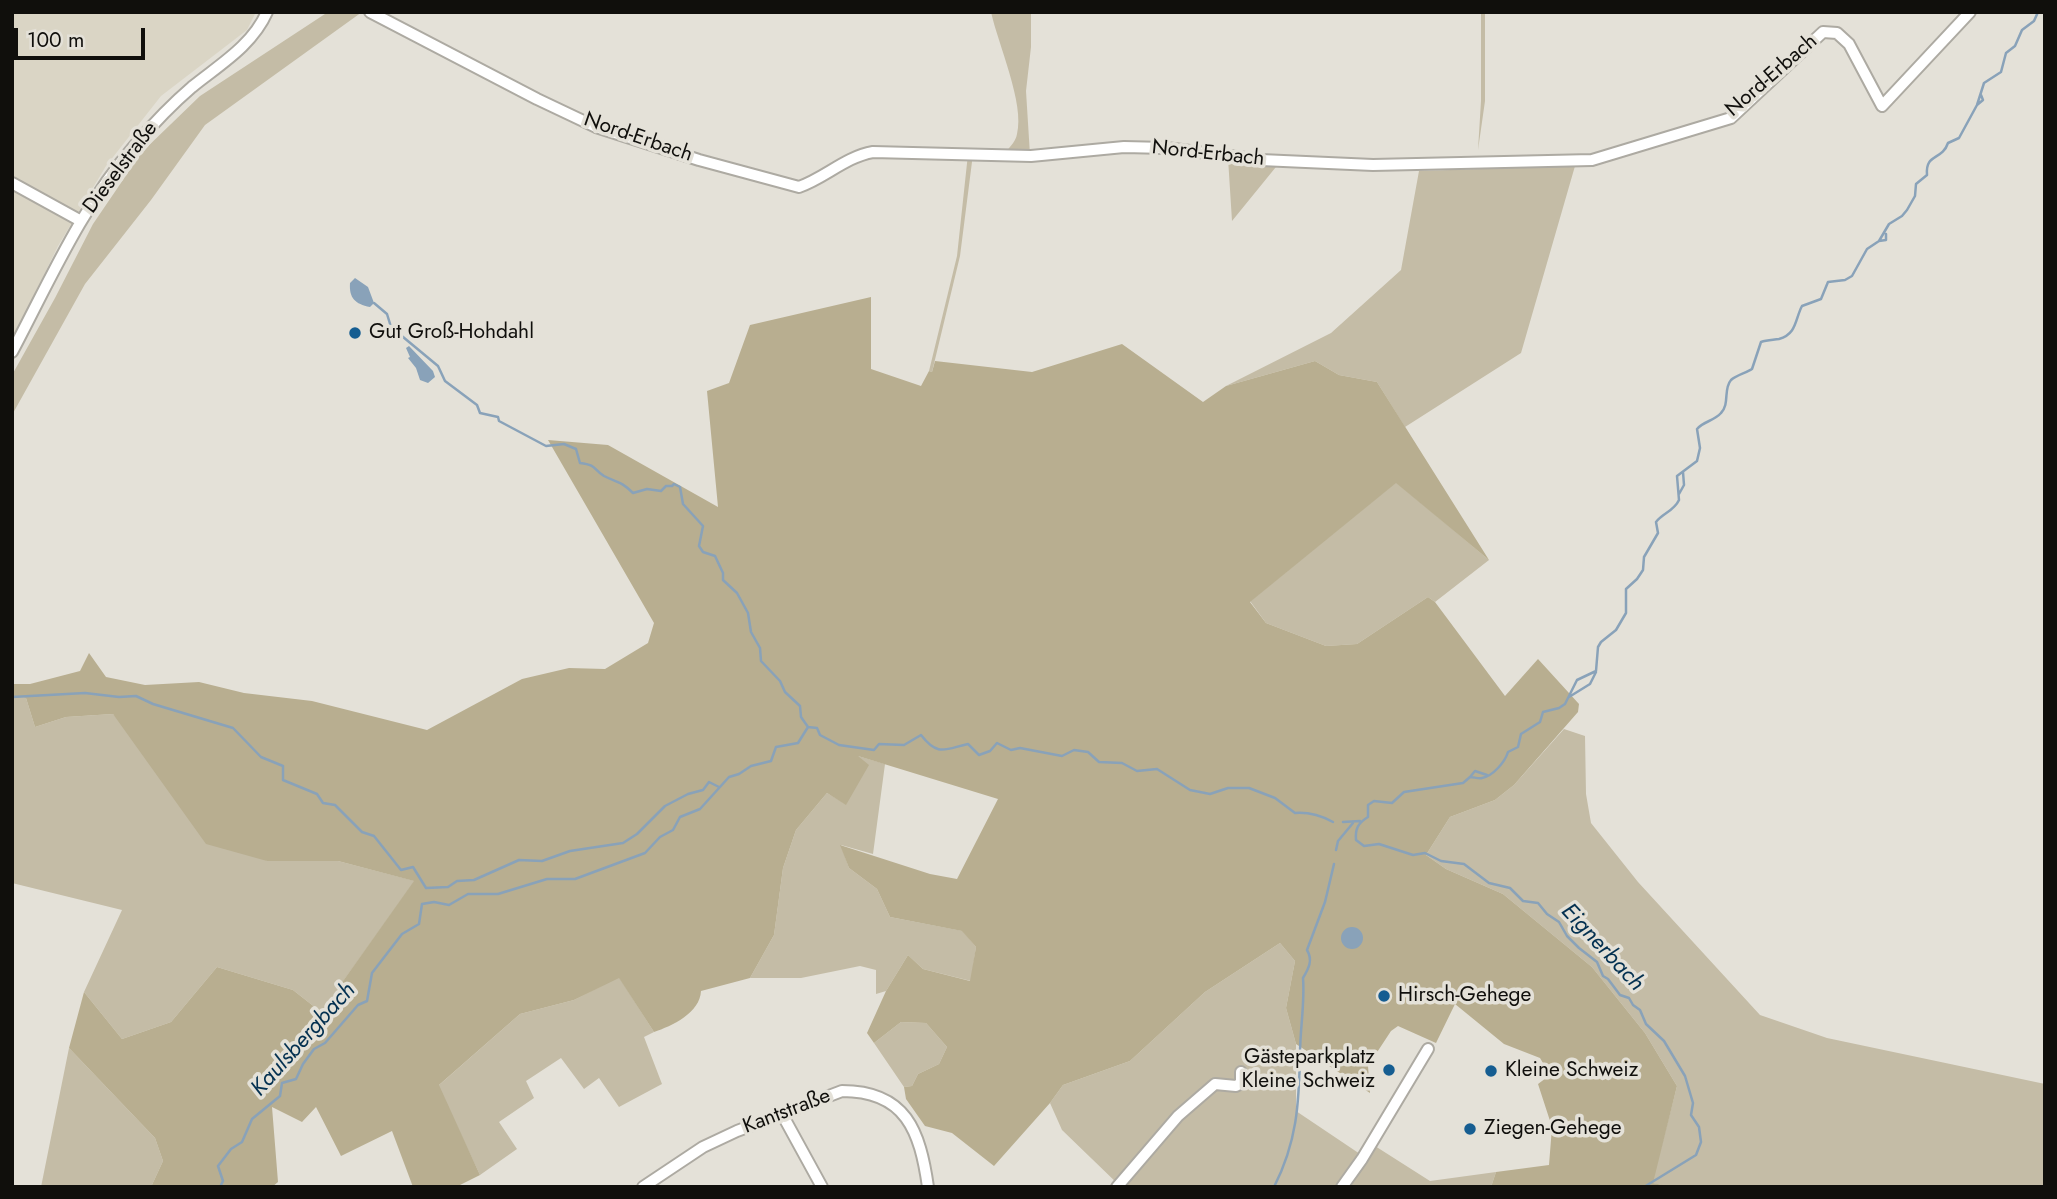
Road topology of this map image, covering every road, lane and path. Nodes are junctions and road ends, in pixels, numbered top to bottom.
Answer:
1 (267, 12) edge
2 (370, 12) edge
3 (1970, 12) edge
4 (12, 183) edge
5 (81, 221) junction
6 (12, 352) edge
7 (1428, 1049) dead end
8 (1241, 1072) dead end
9 (782, 1114) junction
10 (642, 1187) edge
11 (822, 1187) edge
12 (928, 1187) edge
13 (1117, 1187) edge
14 (1342, 1187) edge

1 - 5 street, Dieselstraße
2 - 3 street, Nord-Erbach
4 - 5 street
5 - 6 street, Dieselstraße
7 - 14 street
8 - 13 street
9 - 10 street, Kantstraße
9 - 11 street
9 - 12 street, Kantstraße

